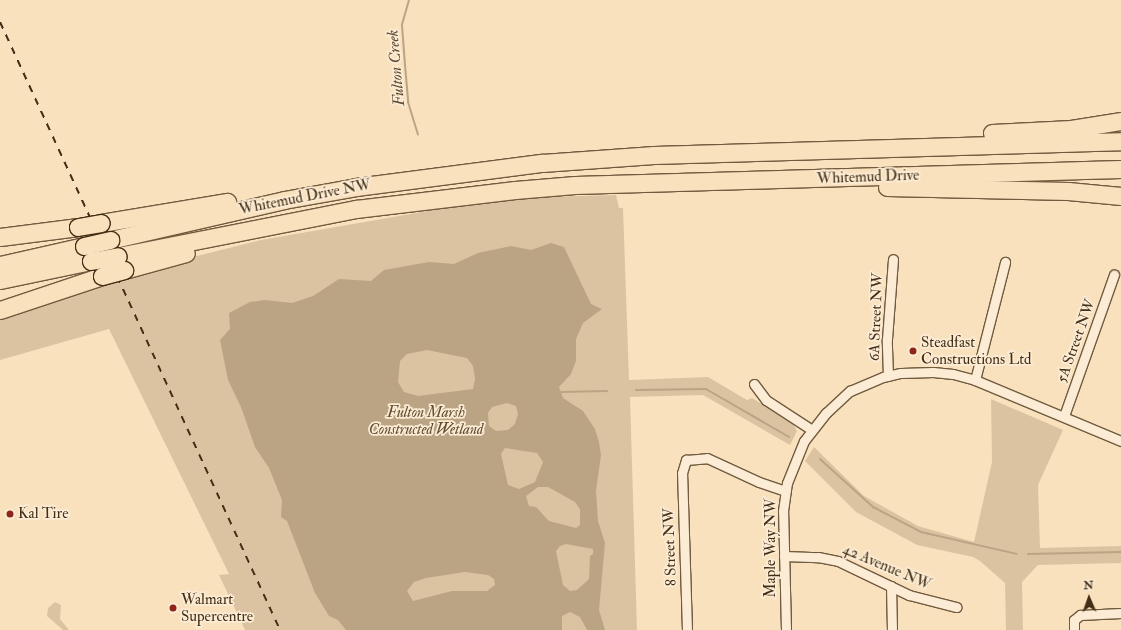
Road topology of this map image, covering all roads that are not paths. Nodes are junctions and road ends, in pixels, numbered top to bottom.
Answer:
1 (1121, 121) edge
2 (1121, 141) edge
3 (728, 152) junction
4 (616, 159) joint
5 (1121, 169) edge
6 (615, 184) joint
7 (645, 184) junction
8 (356, 186) junction
9 (1121, 196) edge
10 (0, 237) edge
11 (892, 258) dead end
12 (1004, 262) dead end
13 (121, 263) junction
14 (0, 265) edge
15 (1114, 275) dead end
16 (0, 280) edge
17 (0, 310) edge
18 (888, 376) junction
19 (975, 380) junction
20 (754, 384) dead end
21 (1064, 416) junction
22 (812, 430) junction
23 (1121, 441) edge
24 (785, 491) junction
25 (784, 556) junction
26 (891, 586) junction
27 (956, 607) dead end
28 (1121, 613) edge
29 (686, 630) edge
30 (786, 630) edge
31 (892, 630) edge
32 (1074, 630) edge

1 - 3 highway
2 - 3 highway, Whitemud Drive
3 - 4 highway, Whitemud Drive
4 - 8 highway, Whitemud Drive NW
5 - 7 highway, Whitemud Drive
6 - 7 highway, Whitemud Drive
6 - 13 highway, Whitemud Drive NW
7 - 9 highway
8 - 10 highway, bridge
8 - 14 highway, Whitemud Drive NW, bridge
11 - 18 street, 6A Street NW
12 - 19 street
13 - 16 highway, Whitemud Drive NW, bridge
13 - 17 highway, bridge
15 - 21 street, 5A Street NW
18 - 19 street, Maple Way NW
18 - 22 street, Maple Way NW
19 - 21 street, Maple Way NW
20 - 22 street
21 - 23 street, Maple Way NW
22 - 24 street, Maple Way NW
24 - 25 street, Maple Way NW
24 - 29 street, 8 Street NW
25 - 26 street, 42 Avenue NW
25 - 30 street, Maple Way NW
26 - 27 street, 42 Avenue NW
26 - 31 street
28 - 32 street

